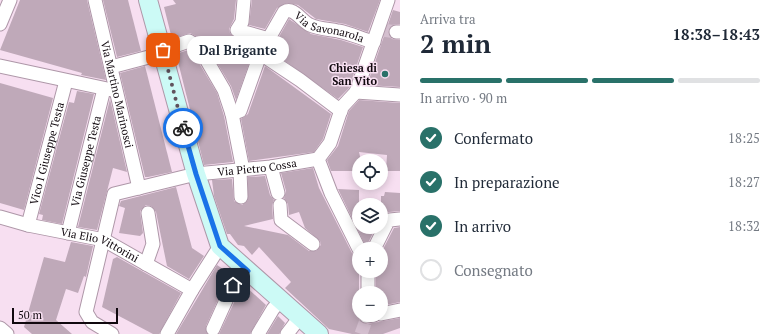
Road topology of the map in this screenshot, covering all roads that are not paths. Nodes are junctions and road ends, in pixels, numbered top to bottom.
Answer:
1 (10, 0) edge
2 (95, 0) edge
3 (148, 0) edge
4 (244, 0) edge
5 (388, 0) edge
6 (0, 24) edge
7 (269, 39) junction
8 (374, 42) junction
9 (163, 51) junction
10 (261, 54) junction
11 (0, 66) edge
12 (111, 67) junction
13 (66, 81) junction
14 (104, 89) junction
15 (117, 92) junction
16 (356, 92) junction
17 (400, 95) edge
18 (341, 111) junction
19 (232, 114) junction
20 (318, 159) junction
21 (271, 167) junction
22 (242, 170) junction
23 (196, 174) junction
24 (139, 188) junction
25 (241, 197) dead end
26 (148, 213) dead end
27 (0, 217) edge
28 (400, 219) edge
29 (28, 225) junction
30 (68, 233) junction
31 (104, 240) junction
32 (356, 242) edge
33 (378, 242) edge
34 (313, 244) dead end
35 (220, 246) junction
36 (146, 264) junction
37 (248, 271) junction
38 (192, 290) junction
39 (281, 300) junction
40 (400, 310) edge
41 (388, 313) edge
42 (300, 317) junction
43 (0, 328) edge
44 (213, 329) dead end
45 (6, 334) edge
46 (112, 334) edge
47 (167, 334) edge
48 (258, 334) edge
49 (287, 334) edge
50 (319, 334) edge

1 - 6 street
2 - 12 street, Via Martino Marinosci
3 - 9 street
4 - 7 street
5 - 8 street
7 - 8 street, Via Savonarola
7 - 10 street, Via Savonarola
8 - 16 street
9 - 12 street
9 - 19 street
9 - 23 street
10 - 18 street
10 - 19 street, Via Savonarola
11 - 13 street
12 - 15 street, Via Martino Marinosci
13 - 14 street
13 - 29 street, Vico I Giuseppe Testa
14 - 15 street
14 - 30 street, Via Giuseppe Testa
15 - 24 street, Via Martino Marinosci
16 - 17 street
16 - 18 street
18 - 20 street
19 - 22 street
20 - 21 street, Via Pietro Cossa
20 - 32 street
21 - 22 street, Via Pietro Cossa
21 - 34 street
22 - 23 street, Via Pietro Cossa
22 - 25 street
23 - 24 street, Via Pietro Cossa
23 - 35 street
24 - 31 street, Via Pietro Cossa
26 - 36 street
27 - 29 street, Via Elio Vittorini
28 - 33 street
29 - 30 street, Via Elio Vittorini
30 - 31 street, Via Elio Vittorini
31 - 36 street, Via Elio Vittorini
31 - 46 street
35 - 37 street
35 - 38 street
36 - 38 street, Via Elio Vittorini
37 - 39 street
37 - 44 street
38 - 47 street
39 - 42 street
39 - 48 street
40 - 41 street
42 - 49 street
42 - 50 street
43 - 45 street

